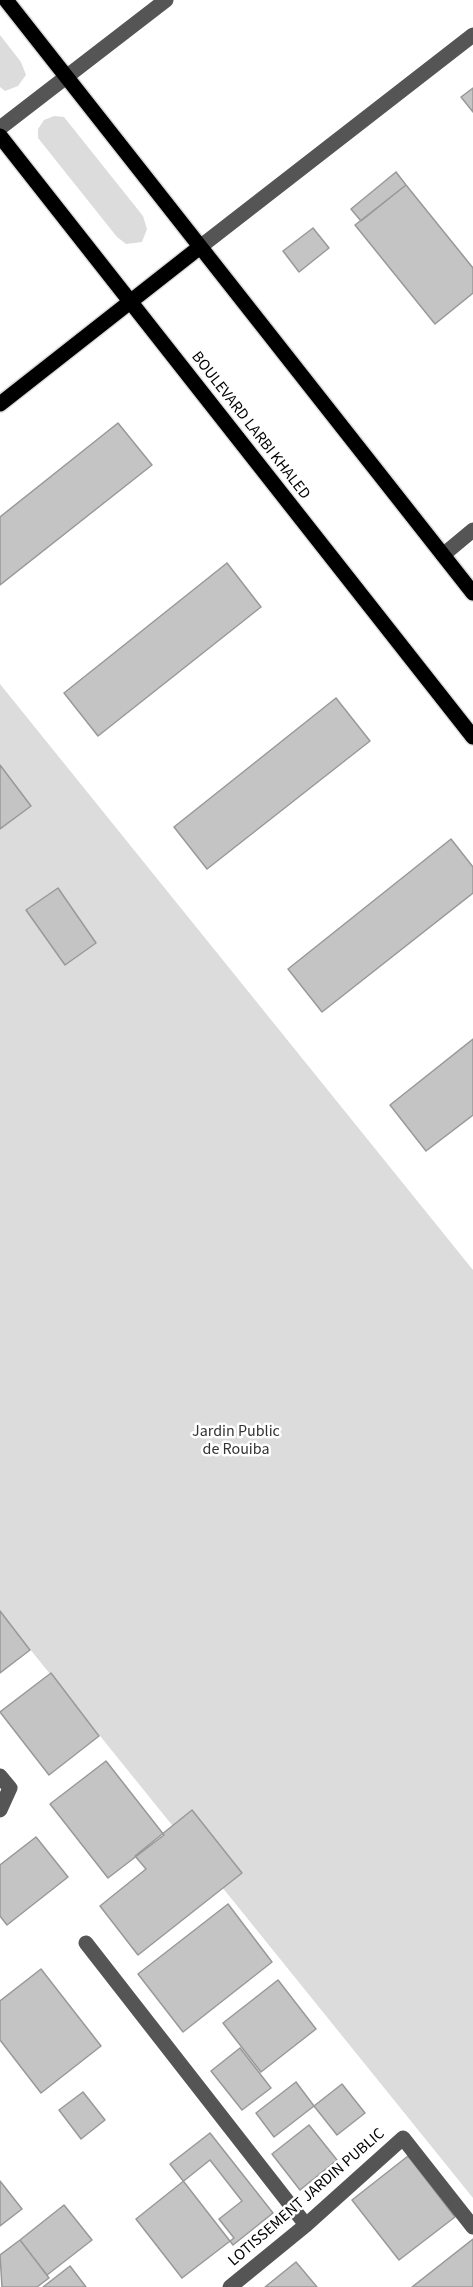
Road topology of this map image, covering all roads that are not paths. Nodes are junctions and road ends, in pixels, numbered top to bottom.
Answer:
1 (6, 0) edge
2 (166, 0) edge
3 (473, 35) edge
4 (67, 78) junction
5 (0, 128) edge
6 (0, 136) edge
7 (201, 247) junction
8 (130, 303) junction
9 (0, 404) edge
10 (473, 530) edge
11 (443, 555) junction
12 (473, 593) edge
13 (473, 737) edge
14 (0, 1776) edge
15 (0, 1810) edge
16 (86, 1943) dead end
17 (306, 2225) junction
18 (473, 2227) edge
19 (230, 2287) edge

1 - 4 main road
2 - 4 street
3 - 7 street
4 - 5 street
4 - 7 main road
6 - 8 main road, BOULEVARD LARBI KHALED
7 - 8 main road
7 - 11 main road
8 - 9 main road
8 - 13 main road, BOULEVARD LARBI KHALED
10 - 11 street
11 - 12 main road
14 - 15 street
16 - 17 street
17 - 18 street, LOTISSEMENT JARDIN PUBLIC
17 - 19 street, LOTISSEMENT JARDIN PUBLIC

